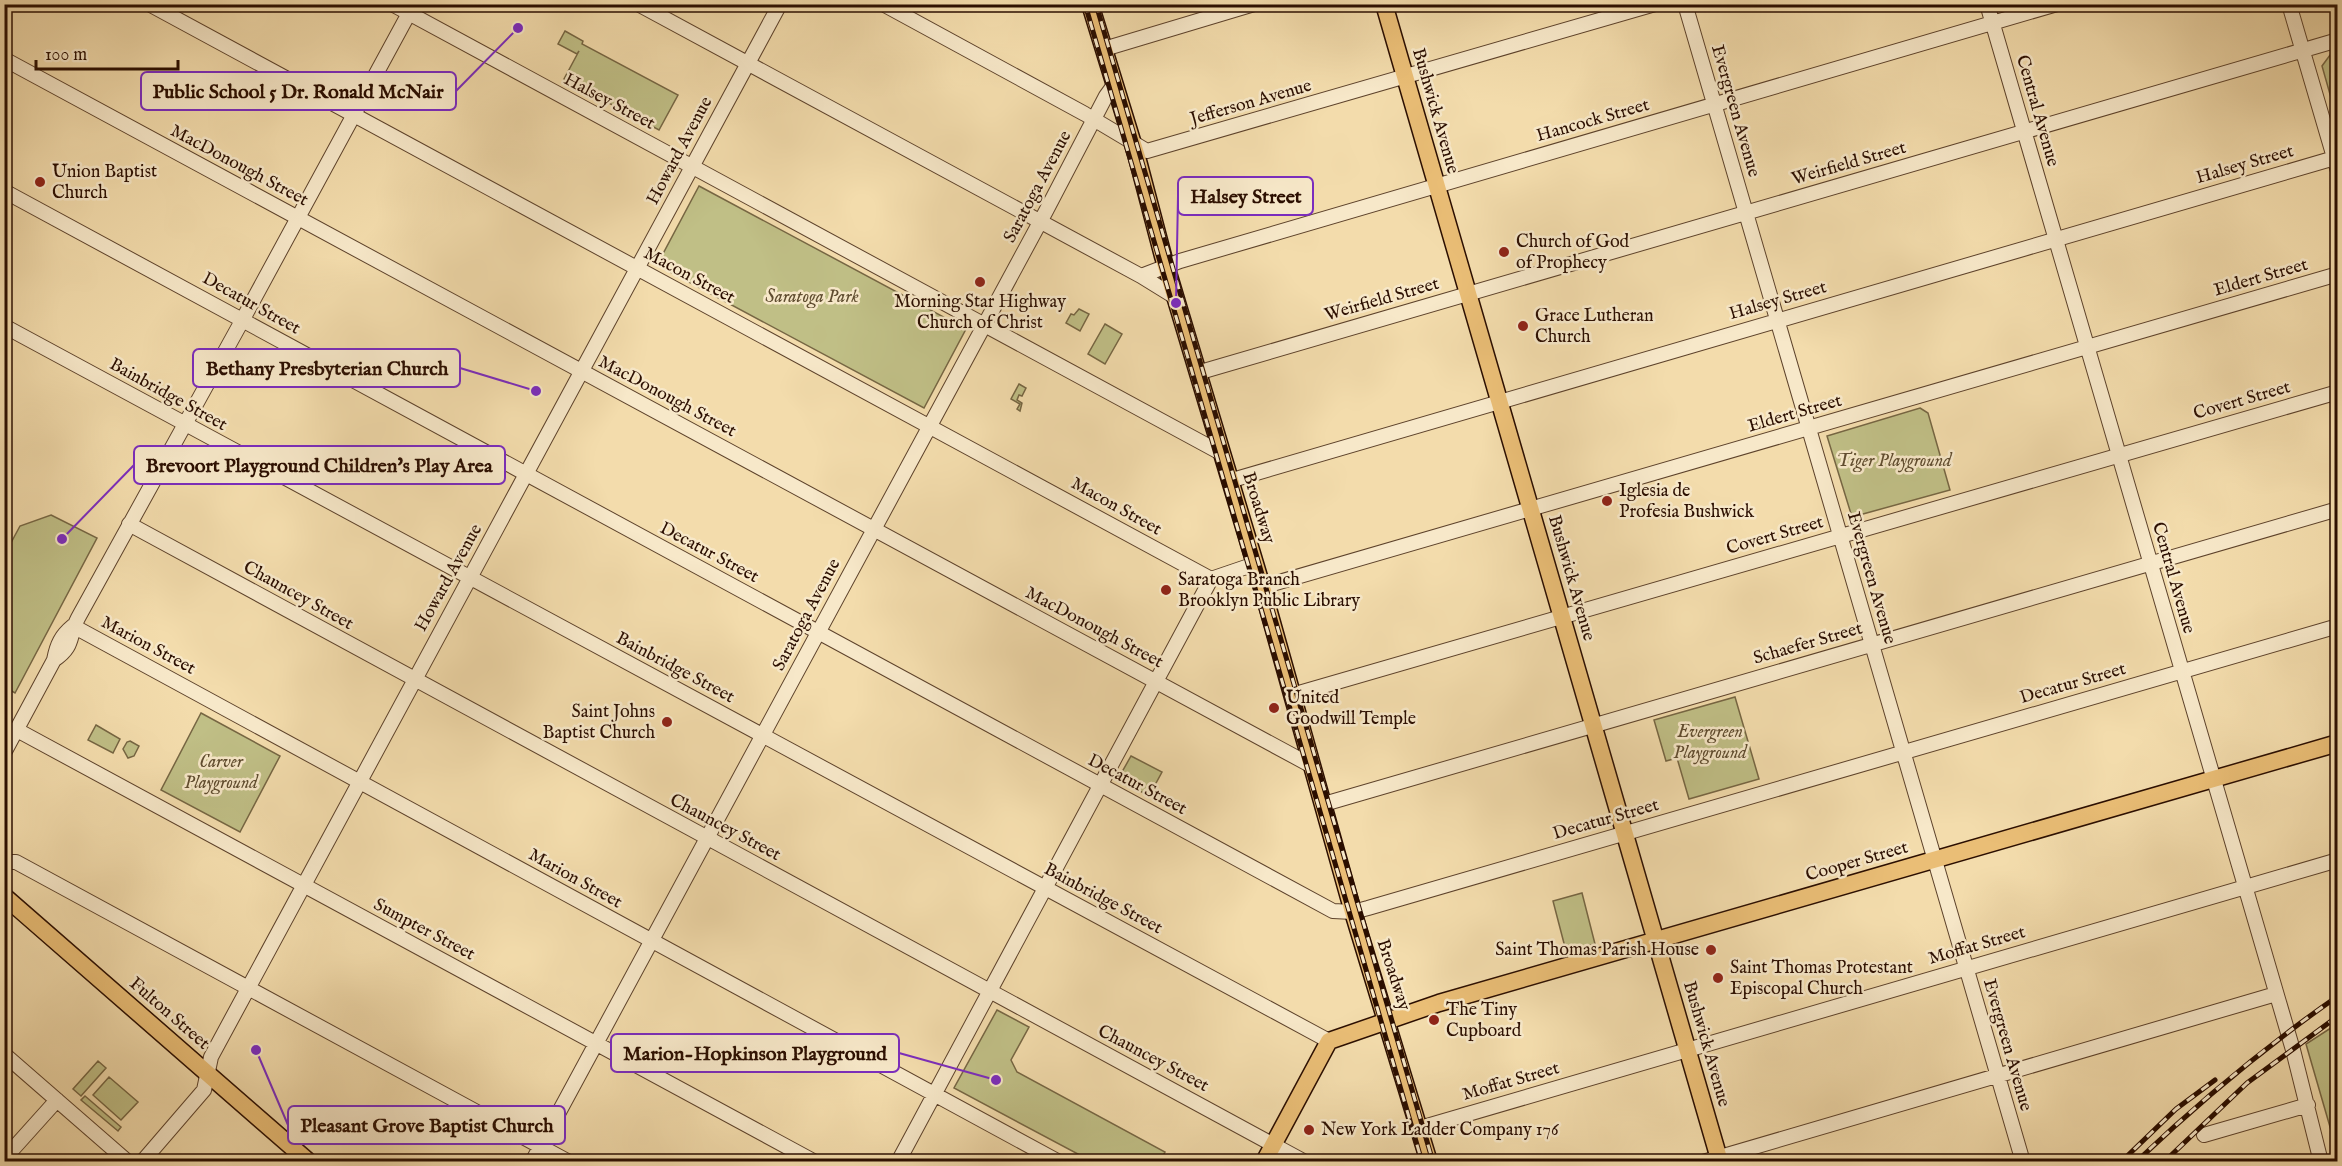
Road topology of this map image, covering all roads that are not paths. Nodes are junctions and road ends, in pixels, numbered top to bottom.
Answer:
1 (148, 4) edge
2 (392, 4) edge
3 (638, 4) edge
4 (780, 4) edge
5 (883, 4) edge
6 (1090, 4) edge
7 (1254, 4) edge
8 (1383, 4) edge
9 (1655, 4) edge
10 (1685, 4) edge
11 (1987, 4) edge
12 (2058, 4) edge
13 (2289, 4) edge
14 (411, 9) edge
15 (1993, 23) junction
16 (2337, 40) edge
17 (1104, 49) junction
18 (2303, 51) junction
19 (4, 59) edge
20 (748, 64) junction
21 (1405, 77) junction
22 (1114, 85) junction
23 (1715, 104) junction
24 (354, 115) junction
25 (1094, 119) junction
26 (2024, 131) junction
27 (1133, 144) junction
28 (2336, 162) edge
29 (692, 167) junction
30 (1436, 185) junction
31 (4, 191) edge
32 (1746, 213) junction
33 (298, 218) junction
34 (1040, 222) junction
35 (2056, 240) junction
36 (1166, 266) junction
37 (637, 268) junction
38 (2337, 274) edge
39 (1141, 276) junction
40 (1468, 293) junction
41 (1175, 297) junction
42 (243, 320) junction
43 (1777, 320) junction
44 (985, 324) junction
45 (4, 326) edge
46 (2087, 347) junction
47 (582, 371) junction
48 (1197, 373) junction
49 (2337, 392) edge
50 (1499, 401) junction
51 (184, 424) junction
52 (930, 426) junction
53 (1809, 428) junction
54 (1221, 453) junction
55 (2118, 455) junction
56 (526, 475) junction
57 (1229, 481) junction
58 (1531, 509) junction
59 (2337, 509) edge
60 (129, 524) junction
61 (874, 529) junction
62 (1840, 536) junction
63 (2150, 563) junction
64 (1255, 564) junction
65 (470, 577) junction
66 (1211, 579) junction
67 (1262, 587) junction
68 (1562, 617) junction
69 (74, 626) junction
70 (2337, 626) edge
71 (818, 633) junction
72 (1872, 644) junction
73 (2181, 671) junction
74 (414, 680) junction
75 (1157, 682) junction
76 (1292, 695) junction
77 (1593, 725) junction
78 (17, 730) junction
79 (762, 735) junction
80 (2337, 743) edge
81 (1903, 752) junction
82 (4, 753) edge
83 (1312, 766) junction
84 (2214, 779) junction
85 (360, 781) junction
86 (1101, 786) junction
87 (1324, 804) junction
88 (1625, 833) junction
89 (707, 838) junction
90 (1934, 860) junction
91 (2337, 860) edge
92 (4, 862) edge
93 (303, 885) junction
94 (2244, 887) junction
95 (1046, 889) junction
96 (4, 896) edge
97 (1353, 912) junction
98 (651, 941) junction
99 (1656, 942) junction
100 (1966, 968) junction
101 (248, 987) junction
102 (990, 992) junction
103 (2276, 994) junction
104 (1388, 1021) junction
105 (1329, 1041) junction
106 (596, 1043) junction
107 (1688, 1049) junction
108 (4, 1054) edge
109 (207, 1073) junction
110 (1997, 1076) junction
111 (934, 1094) junction
112 (57, 1100) junction
113 (2308, 1105) junction
114 (1420, 1128) junction
115 (2204, 1135) dead end
116 (1273, 1144) junction
117 (540, 1146) junction
118 (4, 1159) edge
119 (1714, 1160) edge
120 (128, 1161) edge
121 (142, 1161) edge
122 (309, 1161) edge
123 (532, 1161) edge
124 (569, 1161) edge
125 (815, 1161) edge
126 (898, 1161) edge
127 (1059, 1161) edge
128 (1264, 1161) edge
129 (1305, 1161) edge
130 (1430, 1161) edge
131 (2023, 1161) edge
132 (2321, 1161) edge

1 - 24 street, Macon Street
2 - 14 street, Halsey Street
3 - 20 street
4 - 20 street, Howard Avenue
5 - 25 street, Jefferson Avenue
6 - 17 main road, Broadway
7 - 17 street
8 - 21 main road, Bushwick Avenue
9 - 21 street, Jefferson Avenue
10 - 23 street, Evergreen Avenue
11 - 15 street, Central Avenue
12 - 15 street, Hancock Street
13 - 18 street
14 - 24 street
14 - 29 street, Halsey Street
15 - 23 street, Hancock Street
15 - 26 street, Central Avenue
16 - 18 street, Weirfield Street
17 - 22 main road, Broadway
18 - 26 street, Weirfield Street
18 - 28 street
19 - 33 street, MacDonough Street
20 - 29 street, Howard Avenue
20 - 34 street
21 - 27 street, Jefferson Avenue
21 - 30 main road, Bushwick Avenue
22 - 25 street, Saratoga Avenue
22 - 27 main road, Broadway
23 - 30 street, Hancock Street
23 - 32 street, Evergreen Avenue
24 - 33 street
24 - 37 street, Macon Street
25 - 27 street, Jefferson Avenue
25 - 34 street, Saratoga Avenue
26 - 32 street, Weirfield Street
26 - 35 street, Central Avenue
27 - 36 main road, Broadway
28 - 35 street, Halsey Street
29 - 37 street, Howard Avenue
29 - 44 street, Halsey Street
30 - 36 street, Hancock Street
30 - 40 main road, Bushwick Avenue
31 - 42 street, Decatur Street
32 - 40 street, Weirfield Street
32 - 43 street, Evergreen Avenue
33 - 42 street
33 - 47 street, MacDonough Street
34 - 39 street
34 - 44 street, Saratoga Avenue
35 - 43 street, Halsey Street
35 - 46 street, Central Avenue
36 - 39 street, Hancock Street
36 - 41 main road, Broadway
37 - 47 street, Howard Avenue
37 - 52 street, Macon Street
38 - 46 street, Eldert Street
39 - 41 street
40 - 48 street, Weirfield Street
40 - 50 main road, Bushwick Avenue
41 - 48 main road, Broadway
42 - 51 street
42 - 56 street, Decatur Street
43 - 50 street, Halsey Street
43 - 53 street, Evergreen Avenue
44 - 52 street, Saratoga Avenue
44 - 54 street, Halsey Street
45 - 51 street, Bainbridge Street
46 - 53 street, Eldert Street
46 - 55 street, Central Avenue
47 - 56 street, Howard Avenue
47 - 61 street, MacDonough Street
48 - 54 main road, Broadway
49 - 55 street, Covert Street
50 - 57 street, Halsey Street
50 - 58 main road, Bushwick Avenue
51 - 60 street
51 - 65 street, Bainbridge Street
52 - 61 street, Saratoga Avenue
52 - 66 street, Macon Street
53 - 58 street, Eldert Street
53 - 62 street, Evergreen Avenue
54 - 57 main road, Broadway
55 - 62 street, Covert Street
55 - 63 street, Central Avenue
56 - 65 street, Howard Avenue
56 - 71 street, Decatur Street
57 - 64 main road, Broadway
58 - 67 street, Eldert Street
58 - 68 main road, Bushwick Avenue
59 - 63 street, Schaefer Street
60 - 69 street
60 - 74 street, Chauncey Street
61 - 71 street, Saratoga Avenue
61 - 75 street, MacDonough Street
62 - 68 street, Covert Street
62 - 72 street, Evergreen Avenue
63 - 72 street, Schaefer Street
63 - 73 street, Central Avenue
64 - 66 street
64 - 67 main road, Broadway
65 - 74 street, Howard Avenue
65 - 79 street, Bainbridge Street
66 - 75 street
67 - 76 main road, Broadway
68 - 76 street, Covert Street
68 - 77 main road, Bushwick Avenue
69 - 78 street
69 - 85 street, Marion Street
70 - 73 street, Decatur Street
71 - 79 street, Saratoga Avenue
71 - 86 street, Decatur Street
72 - 77 street, Schaefer Street
72 - 81 street, Evergreen Avenue
73 - 81 street, Decatur Street
73 - 84 street, Central Avenue
74 - 85 street, Howard Avenue
74 - 89 street, Chauncey Street
75 - 83 street, MacDonough Street
75 - 86 street
76 - 83 main road, Broadway
77 - 87 street, Schaefer Street
77 - 88 main road, Bushwick Avenue
78 - 82 street
78 - 93 street, Sumpter Street
79 - 89 street, Saratoga Avenue
79 - 95 street, Bainbridge Street
80 - 84 main road, Cooper Street
81 - 88 street, Decatur Street
81 - 90 street, Evergreen Avenue
83 - 87 main road, Broadway
84 - 90 main road, Cooper Street
84 - 94 street, Central Avenue
85 - 93 street, Howard Avenue
85 - 98 street, Marion Street
86 - 95 street
86 - 97 street, Decatur Street
87 - 97 main road, Broadway
88 - 97 street, Decatur Street
88 - 99 main road, Bushwick Avenue
89 - 98 street, Saratoga Avenue
89 - 102 street, Chauncey Street
90 - 99 main road, Cooper Street
90 - 100 street, Evergreen Avenue
91 - 94 street, Moffat Street
92 - 101 street
93 - 101 street, Howard Avenue
93 - 106 street, Sumpter Street
94 - 100 street, Moffat Street
94 - 103 street, Central Avenue
95 - 102 street
95 - 105 street, Bainbridge Street
96 - 109 main road, Fulton Street
97 - 104 main road, Broadway
98 - 106 street, Saratoga Avenue
98 - 111 street, Marion Street
99 - 104 main road, Cooper Street
99 - 107 main road, Bushwick Avenue
100 - 107 street, Moffat Street
100 - 110 street, Evergreen Avenue
101 - 109 street, Howard Avenue
101 - 117 street
102 - 111 street
102 - 116 street, Chauncey Street
103 - 110 street
103 - 113 street, Central Avenue
104 - 105 main road, Cooper Street
104 - 114 main road, Broadway
105 - 116 main road
106 - 117 street, Saratoga Avenue
106 - 125 street, Sumpter Street
107 - 114 street, Moffat Street
107 - 119 main road, Bushwick Avenue
108 - 112 street
109 - 121 street, Howard Avenue
109 - 122 main road, Fulton Street
110 - 119 street
110 - 131 street, Evergreen Avenue
111 - 126 street
111 - 127 street, Marion Street
112 - 118 street
112 - 120 street
113 - 115 street
113 - 132 street, Central Avenue
114 - 130 main road, Broadway
116 - 128 main road
116 - 129 street, Chauncey Street
117 - 123 street, Saratoga Avenue
117 - 124 street

